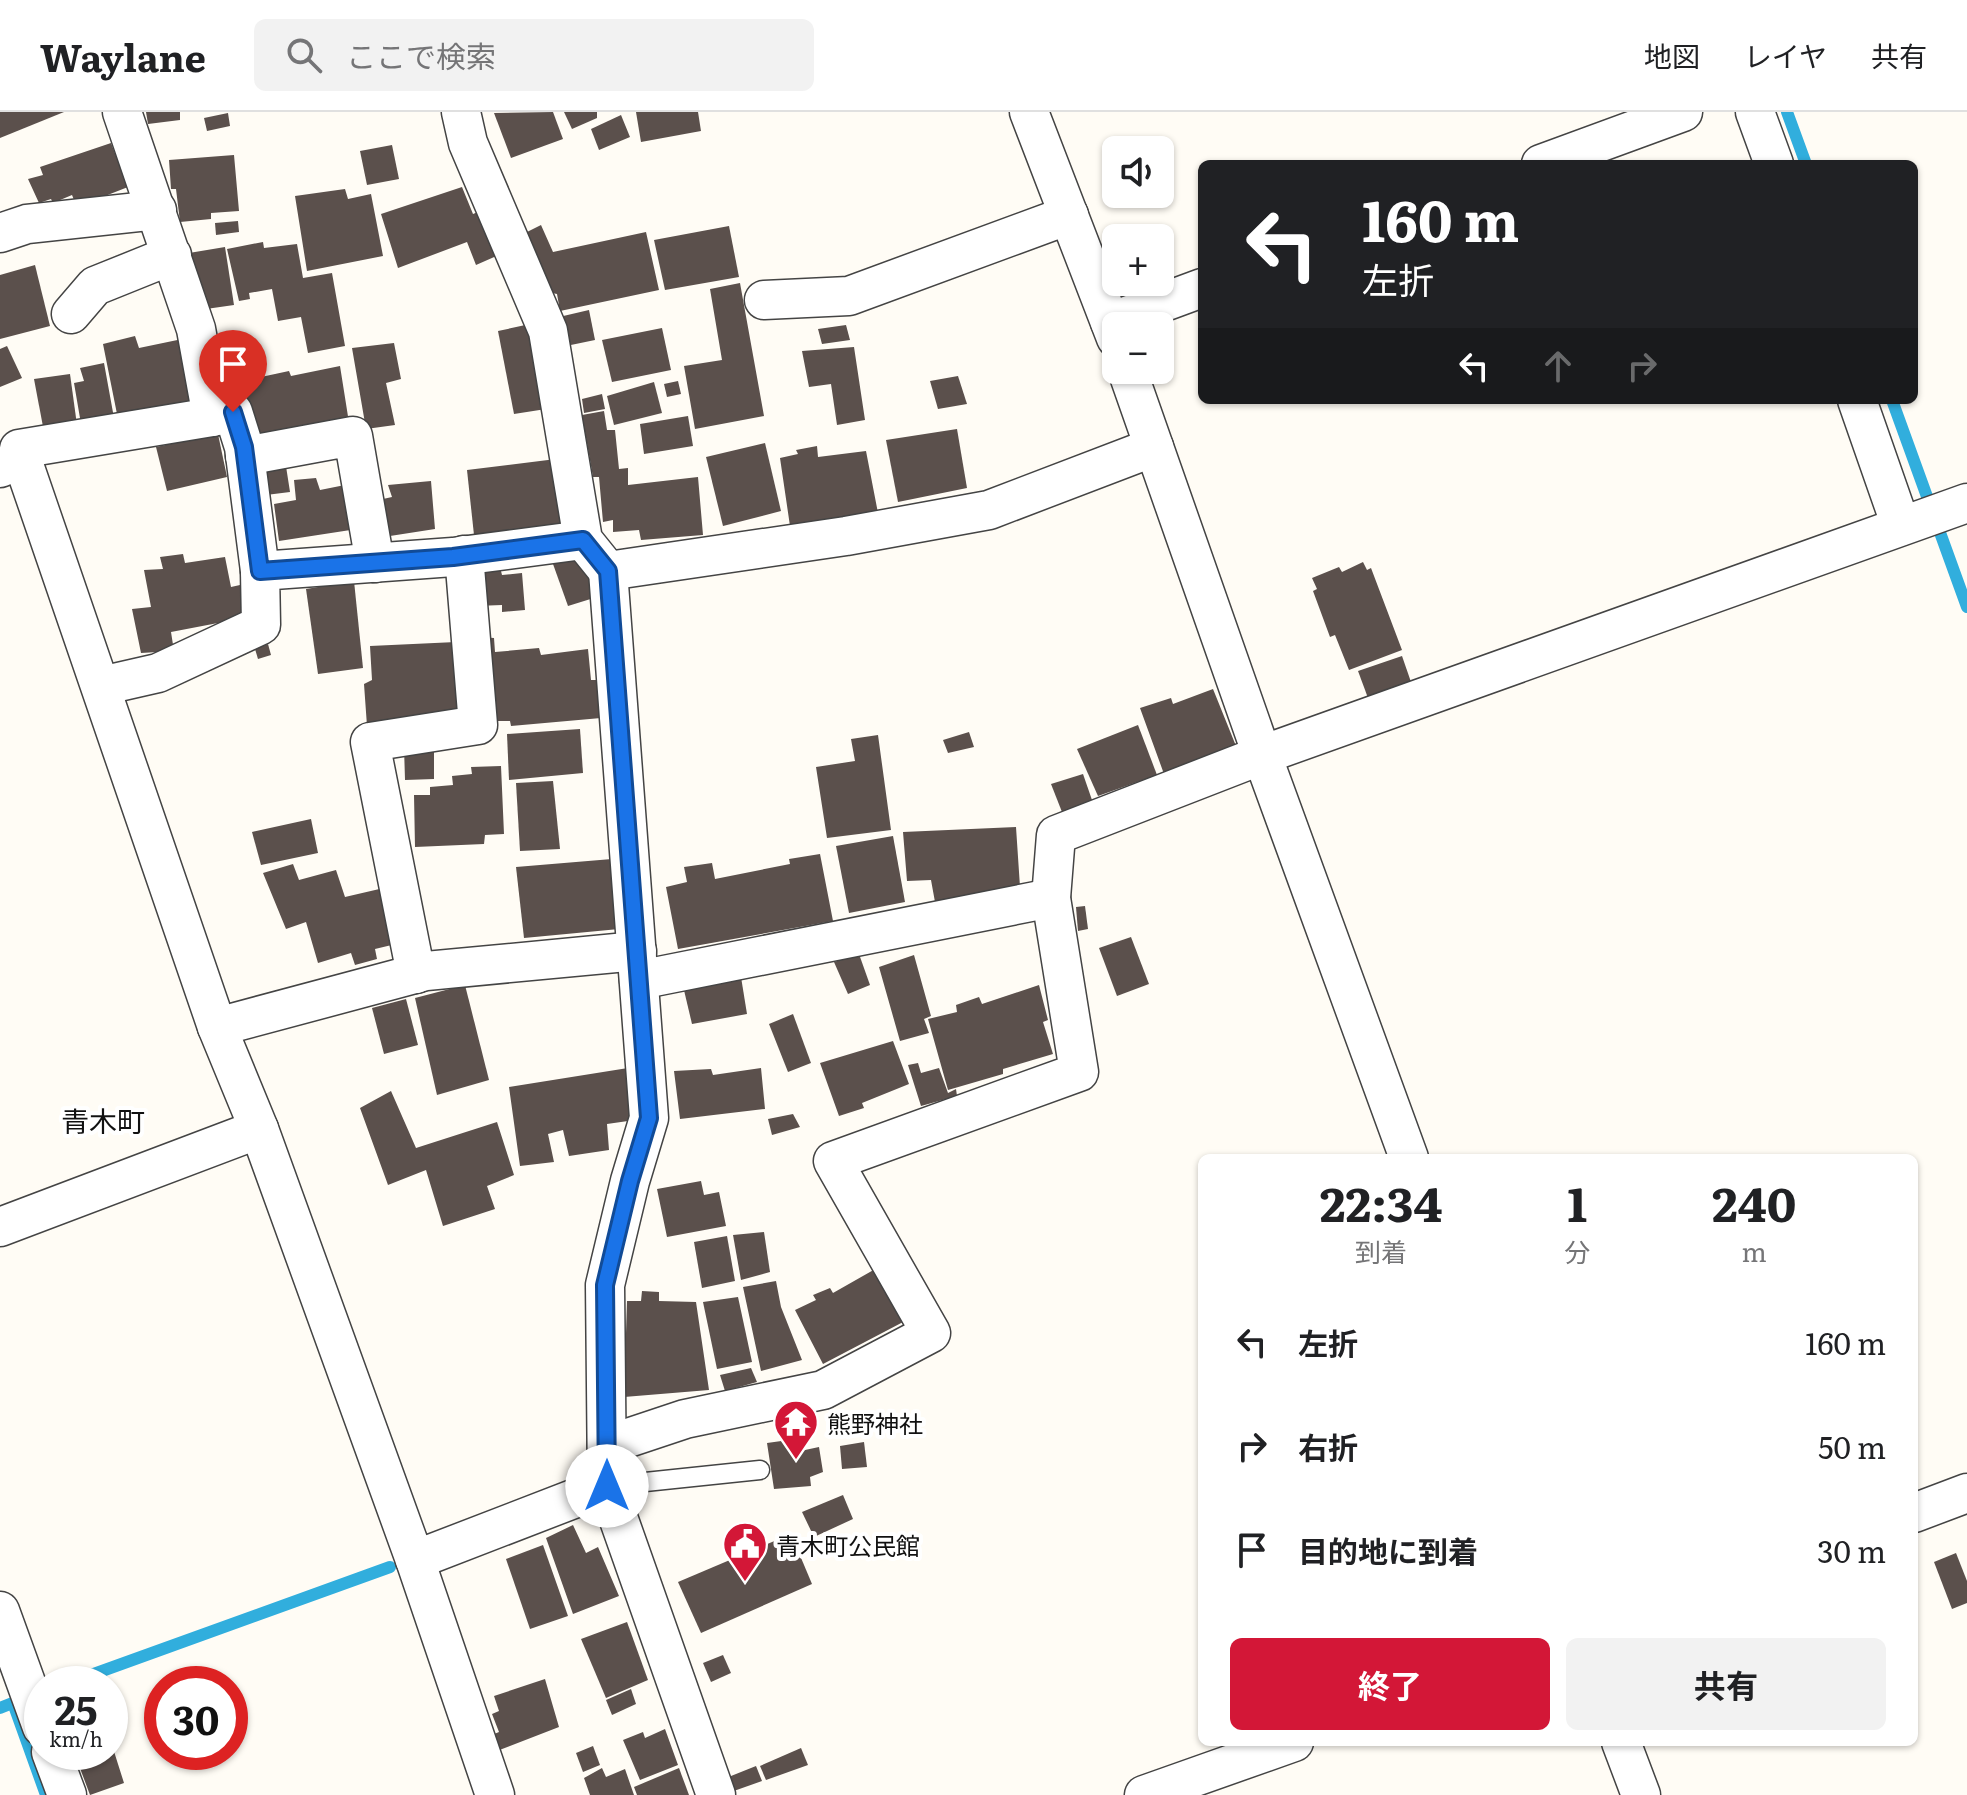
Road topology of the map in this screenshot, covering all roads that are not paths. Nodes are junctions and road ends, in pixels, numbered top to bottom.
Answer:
1 (122, 112) edge
2 (461, 112) edge
3 (1029, 112) edge
4 (1683, 112) edge
5 (1755, 112) edge
6 (1552, 160) edge
7 (1773, 160) edge
8 (157, 210) junction
9 (1069, 215) junction
10 (0, 233) edge
11 (172, 255) junction
12 (1198, 290) edge
13 (764, 300) dead end
14 (1106, 312) edge
15 (1151, 312) edge
16 (71, 314) dead end
17 (1132, 384) edge
18 (1859, 404) edge
19 (212, 417) junction
20 (1154, 447) junction
21 (245, 456) junction
22 (11, 464) edge
23 (1963, 504) edge
24 (1905, 525) junction
25 (583, 540) junction
26 (464, 555) junction
27 (375, 563) junction
28 (260, 571) junction
29 (608, 571) junction
30 (101, 686) junction
31 (1262, 755) junction
32 (1051, 898) junction
33 (638, 965) junction
34 (416, 974) junction
35 (217, 1027) junction
36 (259, 1129) junction
37 (1408, 1154) edge
38 (0, 1227) edge
39 (607, 1445) junction
40 (760, 1470) dead end
41 (607, 1486) junction
42 (1967, 1493) edge
43 (1918, 1511) edge
44 (415, 1560) junction
45 (0, 1611) edge
46 (24, 1678) edge
47 (1283, 1746) edge
48 (1623, 1746) edge
49 (58, 1770) edge
50 (67, 1795) edge
51 (495, 1795) edge
52 (716, 1795) edge
53 (1144, 1795) edge
54 (1641, 1795) edge

1 - 8 street
2 - 25 street
3 - 9 street
4 - 6 street
5 - 7 street
8 - 10 street
8 - 11 street
9 - 13 street
9 - 14 street
11 - 16 street
11 - 19 street
12 - 15 street
17 - 20 street
18 - 24 street
19 - 21 street
19 - 22 street
20 - 29 street
20 - 31 street
21 - 27 street
21 - 28 street
22 - 30 street
23 - 24 street
24 - 31 street
25 - 26 street
25 - 29 street
26 - 27 street
26 - 34 street
27 - 28 street
28 - 30 street
29 - 33 street
30 - 35 street
31 - 32 street
31 - 37 street
32 - 33 street
32 - 39 street
33 - 34 street
33 - 39 street
34 - 35 street
35 - 36 street
36 - 38 street
36 - 44 street
39 - 41 street
40 - 41 lane
41 - 44 street
41 - 52 street
42 - 43 street
44 - 51 street
45 - 46 street
47 - 53 street
48 - 54 street
49 - 50 street

